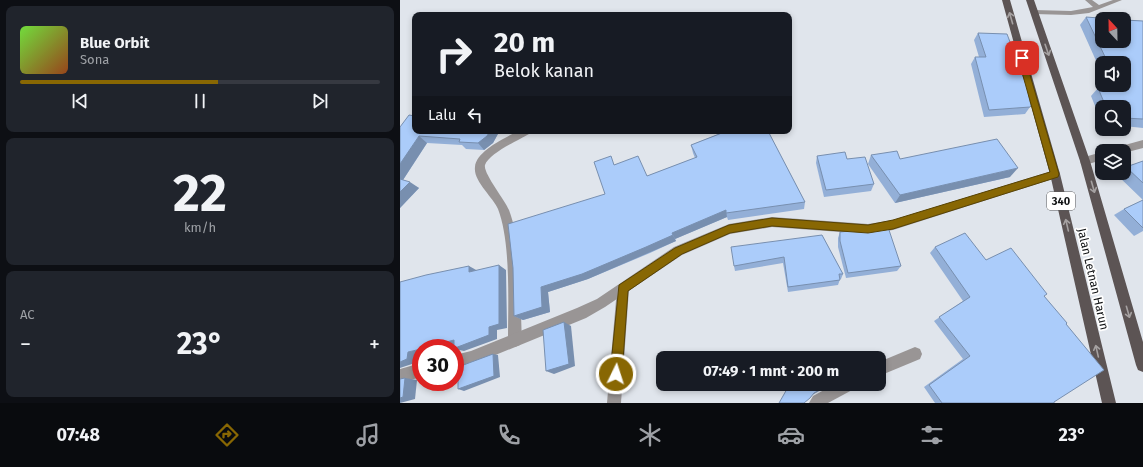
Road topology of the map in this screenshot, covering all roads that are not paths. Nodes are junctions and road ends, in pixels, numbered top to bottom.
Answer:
1 (1006, 0) edge
2 (1030, 0) edge
3 (1088, 0) edge
4 (1119, 0) edge
5 (1098, 8) junction
6 (1034, 12) junction
7 (521, 134) edge
8 (1143, 144) edge
9 (1131, 147) edge
10 (1095, 158) edge
11 (1085, 161) junction
12 (1055, 174) junction
13 (623, 289) junction
14 (515, 340) junction
15 (915, 354) dead end
16 (464, 360) edge
17 (1143, 365) edge
18 (886, 366) edge
19 (412, 373) edge
20 (400, 376) edge
21 (836, 391) edge
22 (614, 403) edge
23 (816, 403) edge
24 (1109, 403) edge

12 -> 1 main road, Jalan Letnan Harun / 340
2 - 6 main road, Jalan Letnan Harun
3 - 5 lane
4 - 5 lane
5 - 6 lane
6 -> 11 main road, Jalan Letnan Harun
7 - 14 street
8 - 9 street
10 - 11 street
11 -> 17 main road, Jalan Letnan Harun
12 - 13 street
24 -> 12 main road, Jalan Letnan Harun / 340
13 - 14 street
13 - 22 street
14 - 16 street
15 - 18 street
19 - 20 street
21 - 23 street

